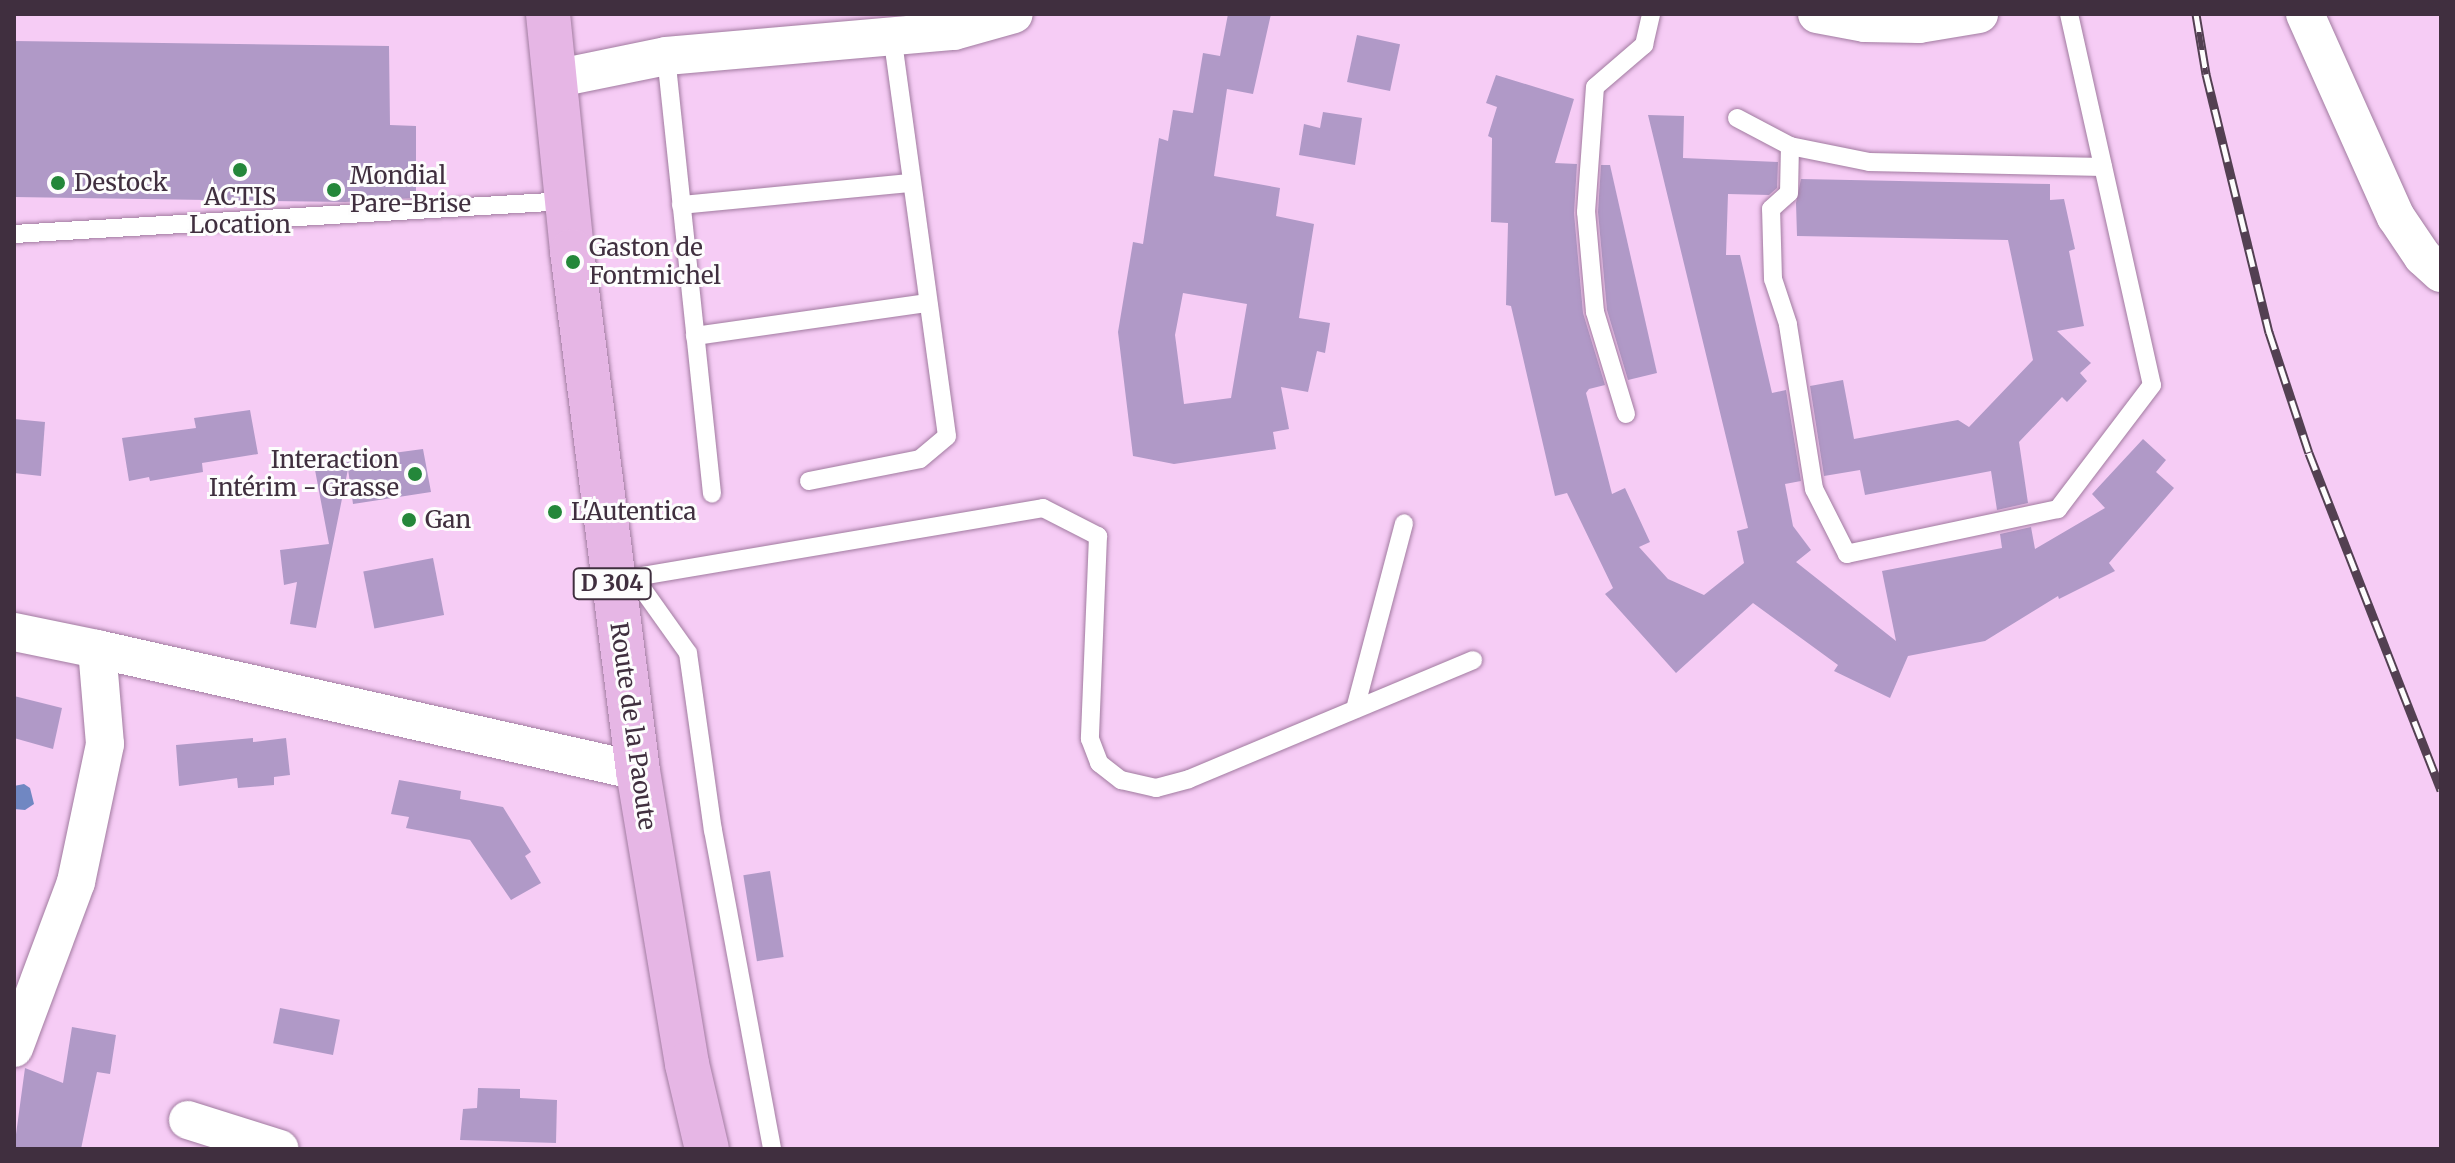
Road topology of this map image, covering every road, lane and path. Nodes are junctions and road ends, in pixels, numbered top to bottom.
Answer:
1 (548, 14) edge
2 (1014, 14) edge
3 (1651, 14) edge
4 (1817, 14) edge
5 (1979, 14) edge
6 (2069, 14) edge
7 (2305, 14) edge
8 (892, 35) junction
9 (666, 56) junction
10 (554, 79) junction
11 (1737, 118) dead end
12 (1790, 146) junction
13 (2103, 167) junction
14 (911, 183) junction
15 (566, 201) junction
16 (681, 205) junction
17 (14, 234) edge
18 (2441, 273) edge
19 (928, 303) junction
20 (695, 336) junction
21 (1626, 414) dead end
22 (809, 481) dead end
23 (712, 494) dead end
24 (1404, 523) dead end
25 (623, 579) junction
26 (14, 632) edge
27 (97, 649) junction
28 (1473, 660) dead end
29 (1355, 709) junction
30 (638, 771) junction
31 (14, 1048) edge
32 (188, 1120) dead end
33 (280, 1149) edge
34 (707, 1149) edge
35 (772, 1149) edge

1 - 10 main road, Route de la Paoute / D 304
2 - 8 street
3 - 21 lane
4 - 5 street
6 - 13 lane
7 - 18 street
8 - 9 street
8 - 14 lane
9 - 10 street
9 - 16 lane
10 - 15 main road, Route de la Paoute / D 304
11 - 12 lane
12 - 13 lane
12 - 13 lane
14 - 16 lane
14 - 19 lane
15 - 17 lane
15 - 25 main road, Route de la Paoute / D 304
16 - 20 lane
19 - 20 lane
19 - 22 lane
20 - 23 lane
24 - 29 lane
25 - 29 lane
25 - 30 main road, Route de la Paoute / D 304
25 - 35 lane
26 - 27 street
27 - 30 street
27 - 31 street
28 - 29 lane
30 - 34 main road, Route de la Paoute / D 304
32 - 33 street

